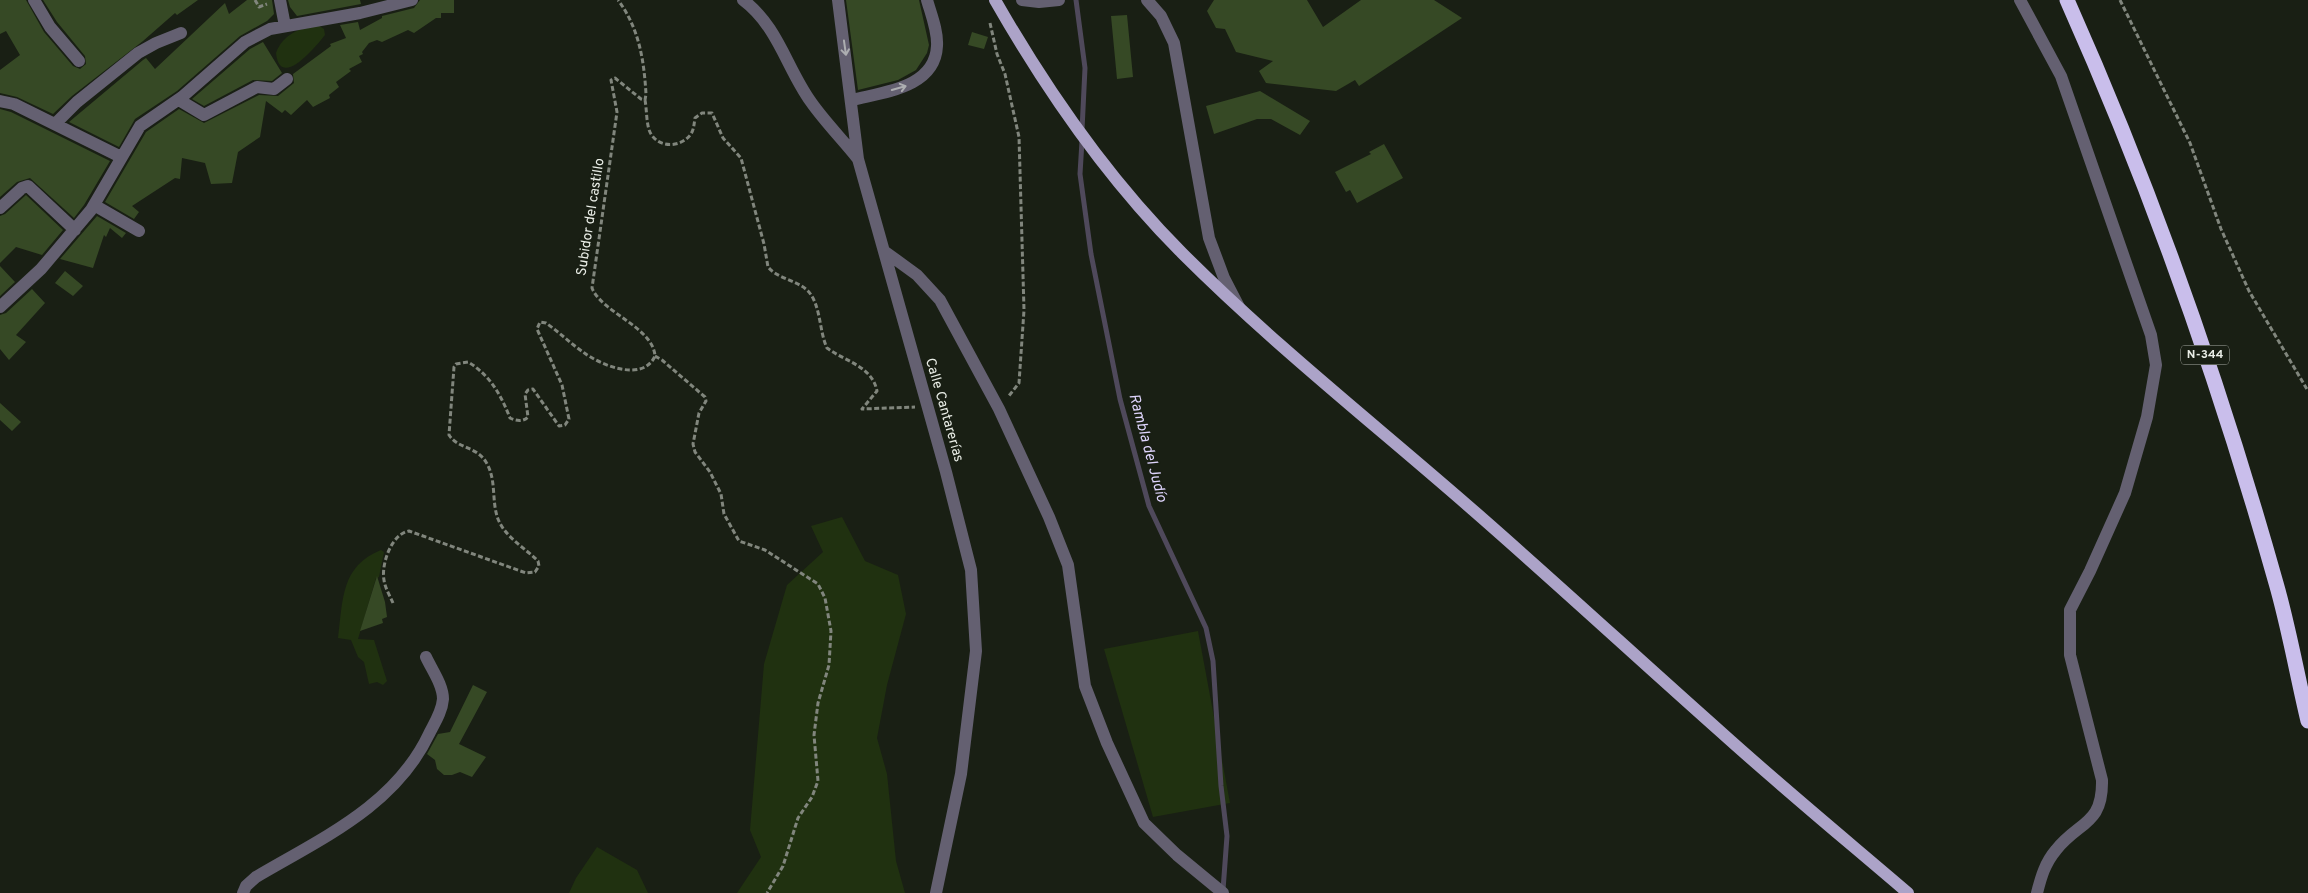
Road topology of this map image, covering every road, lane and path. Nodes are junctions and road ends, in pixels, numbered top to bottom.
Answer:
1 (34, 0) edge
2 (254, 0) edge
3 (270, 0) edge
4 (280, 0) edge
5 (412, 0) edge
6 (618, 0) edge
7 (743, 0) edge
8 (838, 0) edge
9 (927, 0) edge
10 (995, 0) edge
11 (1022, 0) edge
12 (1147, 0) edge
13 (2020, 0) edge
14 (2066, 0) edge
15 (2120, 0) edge
16 (1055, 1) edge
17 (991, 15) dead end
18 (284, 26) junction
19 (181, 33) dead end
20 (79, 61) dead end
21 (287, 79) dead end
22 (179, 100) junction
23 (645, 100) junction
24 (852, 100) junction
25 (0, 101) edge
26 (55, 124) junction
27 (121, 156) junction
28 (858, 159) junction
29 (94, 205) junction
30 (0, 208) edge
31 (75, 230) junction
32 (139, 231) dead end
33 (884, 252) junction
34 (0, 307) edge
35 (1240, 308) junction
36 (655, 356) junction
37 (2308, 391) edge
38 (927, 406) junction
39 (999, 409) junction
40 (2277, 584) junction
41 (393, 603) dead end
42 (426, 657) dead end
43 (2308, 680) edge
44 (2308, 721) edge
45 (244, 893) edge
46 (767, 893) edge
47 (936, 893) edge
48 (1223, 893) edge
49 (1908, 893) edge
50 (2037, 893) edge

1 - 20 street
2 - 3 path
4 - 18 street
5 - 18 street
6 - 23 path
7 - 28 street
8 -> 24 street, Calle Cantarerías
24 -> 9 street
10 - 35 main road
11 - 16 street
12 - 35 street
13 - 50 street
14 - 40 highway, N-344
15 - 37 path
17 - 39 path
18 - 22 street
19 - 26 street
21 - 22 street
22 - 27 street
23 - 36 path, Subidor del castillo
23 - 38 path
24 - 28 street, Calle Cantarerías
25 - 26 street
26 - 27 street
27 - 29 street
28 - 33 street, Calle Cantarerías
29 - 31 street
29 - 32 street
30 - 31 street
31 - 34 street
33 - 38 street, Calle Cantarerías
33 - 39 street
35 - 49 main road
36 - 41 path
36 - 46 path
38 - 47 street, Calle Cantarerías
39 - 48 street
40 - 43 highway
40 - 44 highway, N-344
42 - 45 street

